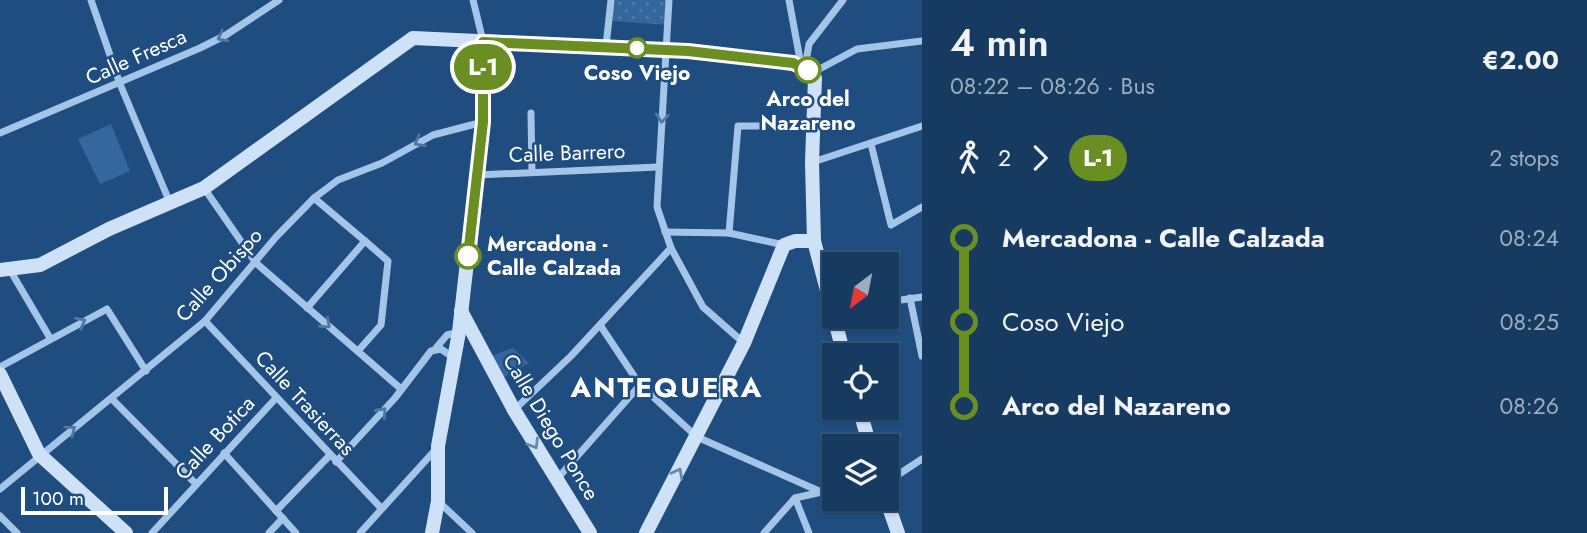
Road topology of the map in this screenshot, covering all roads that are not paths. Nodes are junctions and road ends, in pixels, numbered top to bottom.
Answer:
1 (91, 0) edge
2 (279, 0) edge
3 (473, 0) edge
4 (611, 0) edge
5 (669, 0) edge
6 (789, 0) edge
7 (843, 0) edge
8 (922, 41) edge
9 (483, 42) junction
10 (606, 46) junction
11 (668, 50) junction
12 (804, 68) junction
13 (120, 83) junction
14 (531, 113) dead end
15 (776, 121) dead end
16 (483, 122) junction
17 (922, 127) edge
18 (0, 133) edge
19 (871, 144) junction
20 (812, 162) junction
21 (657, 167) junction
22 (532, 172) junction
23 (477, 174) junction
24 (204, 188) junction
25 (314, 198) junction
26 (170, 203) junction
27 (922, 207) edge
28 (665, 232) junction
29 (729, 233) junction
30 (365, 241) junction
31 (814, 241) junction
32 (784, 245) junction
33 (671, 248) junction
34 (256, 263) junction
35 (5, 270) edge
36 (822, 271) edge
37 (922, 297) edge
38 (910, 298) junction
39 (900, 300) edge
40 (307, 308) junction
41 (461, 310) junction
42 (205, 321) junction
43 (600, 325) junction
44 (458, 332) junction
45 (50, 338) junction
46 (476, 343) junction
47 (744, 343) junction
48 (436, 348) junction
49 (358, 351) junction
50 (922, 356) edge
51 (454, 358) junction
52 (0, 367) edge
53 (146, 371) junction
54 (0, 374) edge
55 (640, 385) junction
56 (400, 388) junction
57 (276, 398) junction
58 (112, 399) junction
59 (514, 411) junction
60 (697, 438) junction
61 (438, 446) junction
62 (225, 453) junction
63 (39, 454) junction
64 (330, 455) junction
65 (922, 460) edge
66 (336, 462) junction
67 (899, 474) edge
68 (555, 480) junction
69 (196, 484) junction
70 (0, 489) edge
71 (819, 491) junction
72 (822, 491) edge
73 (794, 498) junction
74 (438, 501) junction
75 (382, 508) junction
76 (276, 511) junction
77 (890, 511) edge
78 (0, 516) edge
79 (283, 518) junction
80 (17, 533) edge
81 (126, 533) edge
82 (152, 533) edge
83 (269, 533) edge
84 (296, 533) edge
85 (360, 533) edge
86 (432, 533) edge
87 (472, 533) edge
88 (590, 533) edge
89 (646, 533) edge
90 (764, 533) edge
91 (808, 533) edge
92 (898, 533) edge

1 - 13 street
2 -> 13 street, Calle Fresca
3 - 9 street
4 - 10 street
5 - 11 street
6 - 12 street
7 - 12 street
8 - 12 street
9 - 10 street
9 - 16 street
9 - 24 street
10 - 11 street
11 - 12 street
11 -> 21 street
12 - 20 street
13 - 18 street, Calle Fresca
13 - 26 street
14 - 22 street
15 - 29 street
16 - 23 street
16 -> 25 street, Calle Obispo
17 - 19 street
19 - 20 street
19 - 27 street
20 - 31 street
21 - 22 street, Calle Barrero
21 - 28 street
22 - 23 street, Calle Barrero
23 - 41 street
24 - 26 street
24 - 34 street
25 - 30 street
25 - 34 street, Calle Obispo
26 - 35 street
28 - 29 street
28 - 33 street
29 - 32 street
30 - 40 street
30 - 49 street
31 - 32 street
31 - 36 street
32 - 47 street
33 - 43 street
33 - 47 street
34 - 40 street
34 - 42 street, Calle Obispo
35 - 45 street
37 - 38 street
38 - 39 street
38 - 50 street
40 -> 49 street
41 - 44 street
41 - 46 street, Calle Diego Ponce
42 - 53 street, Calle Obispo
42 - 57 street, Calle Trasierras
43 - 55 street
43 - 59 street
44 - 46 street, Calle Diego Ponce
44 - 48 street
44 - 51 street
45 - 52 street
45 -> 53 street
46 - 59 street, Calle Diego Ponce
47 - 60 street
48 - 51 street
48 - 56 street
49 - 56 street
51 - 61 street
53 - 58 street, Calle Obispo
54 - 63 street
55 - 60 street
55 - 68 street
66 -> 56 street
57 - 62 street, Calle Botica
57 - 64 street, Calle Trasierras
63 -> 58 street, Calle Obispo
58 - 69 street
59 -> 68 street, Calle Diego Ponce
60 - 71 street
89 -> 60 street
61 - 74 street
61 - 75 street
62 - 69 street, Calle Botica
62 - 76 street
63 - 70 street, Calle Obispo
63 - 81 street
64 - 66 street, Calle Trasierras
64 - 76 street
65 - 67 street
66 - 75 street, Calle Trasierras
68 - 88 street, Calle Diego Ponce
69 - 82 street, Calle Botica
71 - 72 street
71 - 73 street
73 - 90 street
73 - 91 street
74 - 86 street
74 - 87 street
75 - 85 street
76 - 79 street
77 - 92 street
78 - 80 street
79 - 83 street
79 - 84 street

